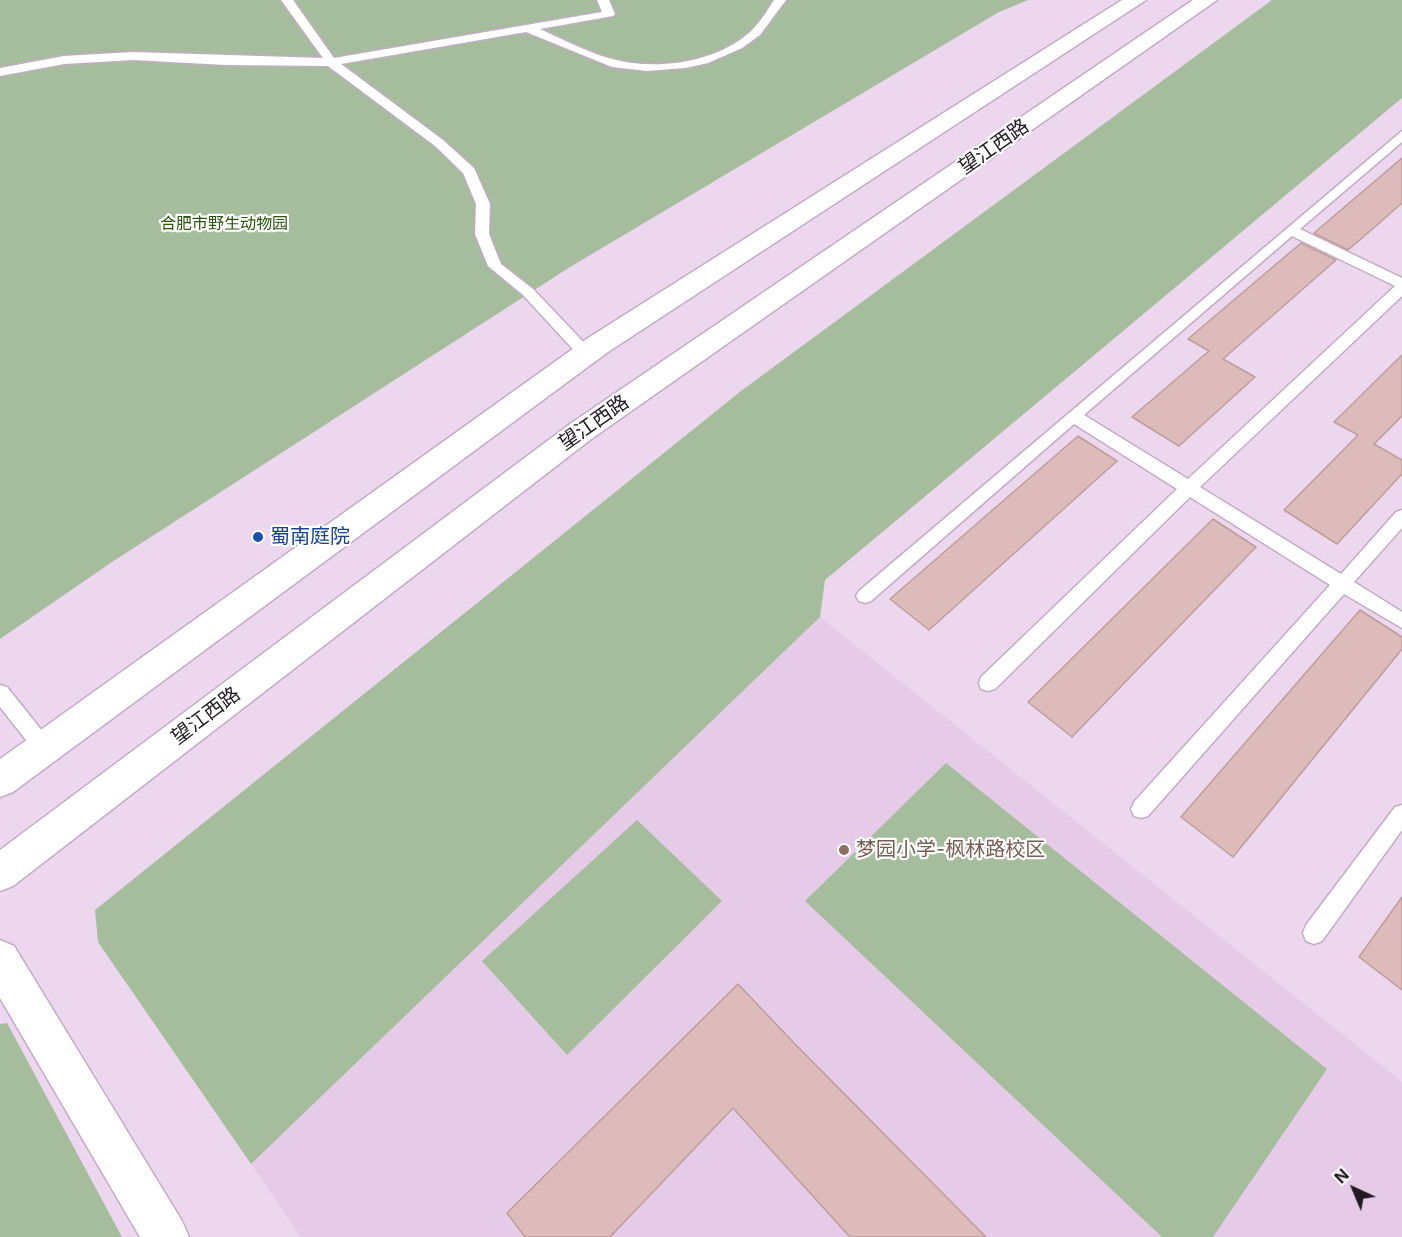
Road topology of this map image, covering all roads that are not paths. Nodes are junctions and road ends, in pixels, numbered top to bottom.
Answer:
1 (287, 0) edge
2 (603, 0) edge
3 (780, 0) edge
4 (1136, 0) edge
5 (1207, 0) edge
6 (527, 28) junction
7 (331, 62) junction
8 (0, 72) edge
9 (1402, 135) edge
10 (1291, 230) junction
11 (1402, 286) edge
12 (586, 354) junction
13 (1073, 416) junction
14 (1189, 488) junction
15 (1402, 517) edge
16 (1341, 583) junction
17 (865, 596) dead end
18 (1402, 621) edge
19 (988, 683) dead end
20 (0, 693) edge
21 (44, 748) junction
22 (0, 780) edge
23 (1141, 808) dead end
24 (1402, 814) edge
25 (0, 873) edge
26 (1314, 933) dead end
27 (0, 960) edge
28 (166, 1237) edge

1 - 7 lane
2 - 6 lane
3 - 6 lane
4 - 12 main road
5 - 25 main road, 望江西路
6 - 7 lane
7 - 8 lane
7 - 12 lane
9 - 10 lane
10 - 11 lane
10 - 13 lane
11 - 14 lane
12 - 21 main road
13 - 14 lane
13 - 17 lane
14 - 16 lane
14 - 19 lane
15 - 16 lane
16 - 18 lane
16 - 23 lane
20 - 21 lane
21 - 22 main road
24 - 26 lane
27 - 28 main road

